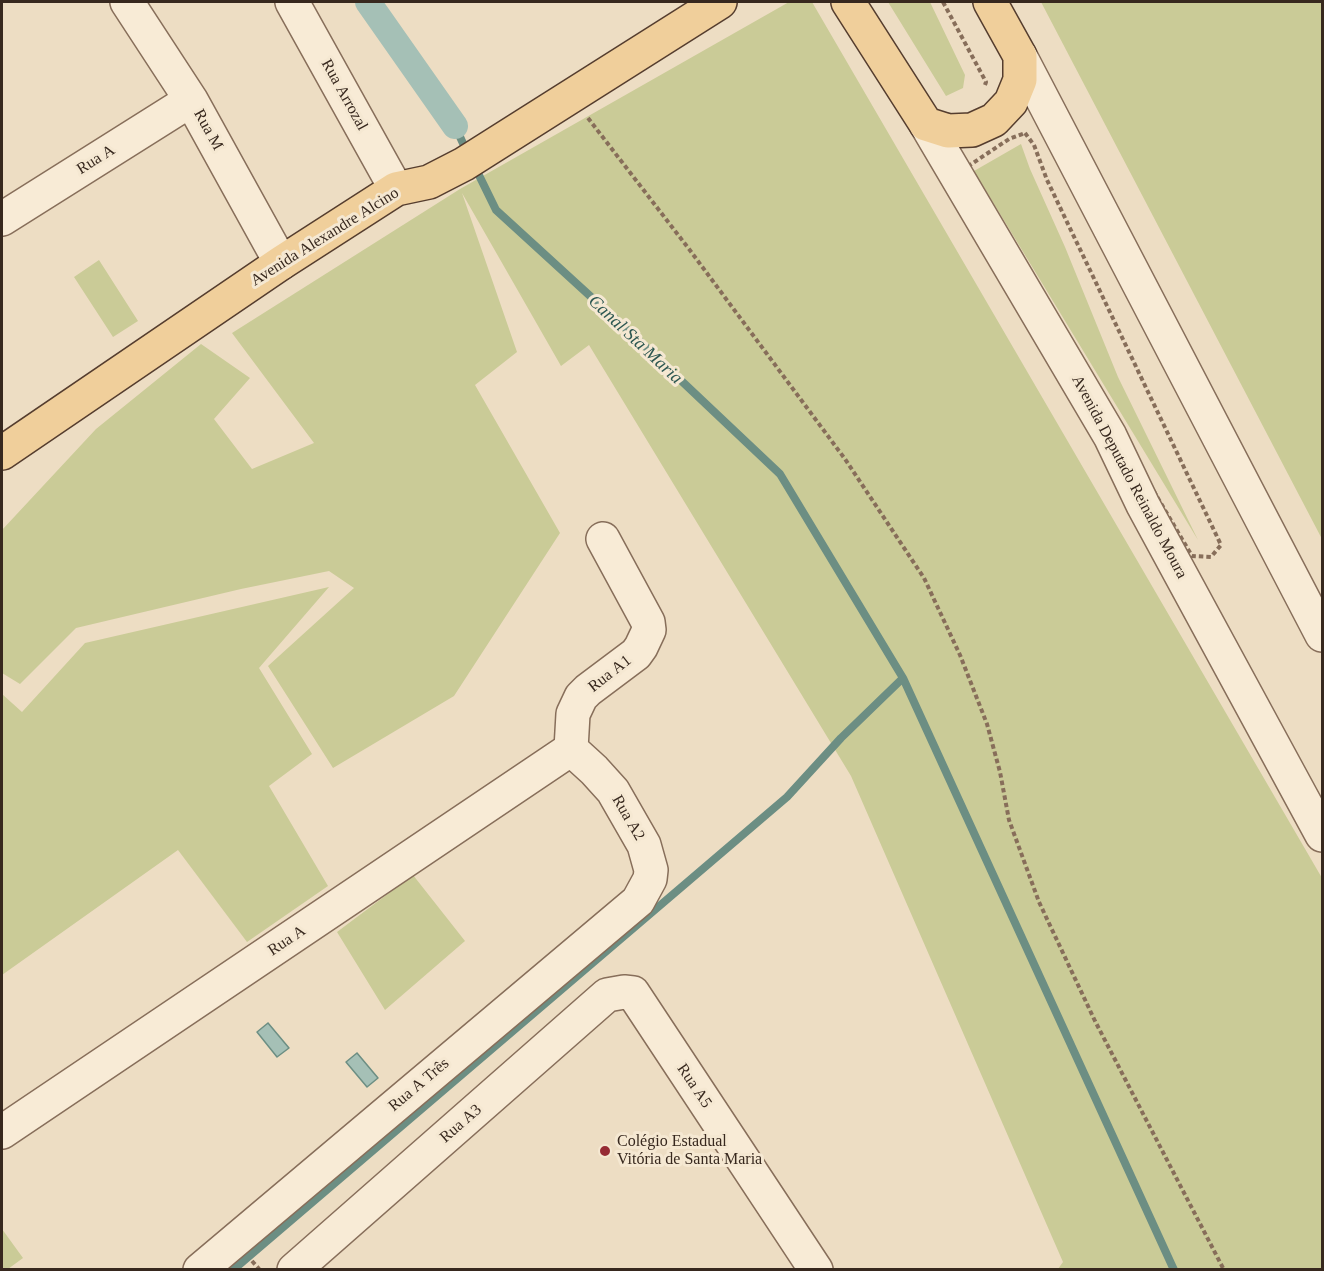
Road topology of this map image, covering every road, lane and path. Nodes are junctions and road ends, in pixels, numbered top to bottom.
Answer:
1 (127, 2) edge
2 (292, 2) edge
3 (720, 2) edge
4 (848, 2) edge
5 (943, 2) edge
6 (990, 2) edge
7 (1020, 56) junction
8 (983, 90) dead end
9 (571, 96) junction
10 (191, 100) junction
11 (926, 124) junction
12 (964, 169) joint
13 (396, 189) junction
14 (2, 219) edge
15 (281, 263) junction
16 (2, 453) edge
17 (603, 538) dead end
18 (1323, 635) edge
19 (571, 749) junction
20 (1323, 835) edge
21 (638, 901) joint
22 (633, 993) joint
23 (2, 1132) edge
24 (200, 1269) edge
25 (294, 1269) edge
26 (816, 1269) edge
27 (1224, 1269) edge

1 - 10 street, Rua M
2 - 13 street, Rua Arrozal
3 - 9 main road, Avenida Alexandre Alcino
4 - 11 main road
5 - 8 path
6 - 7 main road
7 - 11 main road
7 - 18 street
9 - 13 main road, Avenida Alexandre Alcino
9 - 27 path
10 - 14 street, Rua A
10 - 15 street, Rua M
11 - 20 street, Avenida Deputado Reinaldo Moura
12 - 12 path
13 - 15 main road, Avenida Alexandre Alcino
15 - 16 main road, Avenida Alexandre Alcino
17 - 19 street, Rua A1
19 - 21 street, Rua A2
19 - 23 street, Rua A
21 - 24 street, Rua A Três
22 - 25 street, Rua A3
22 - 26 street, Rua A5

